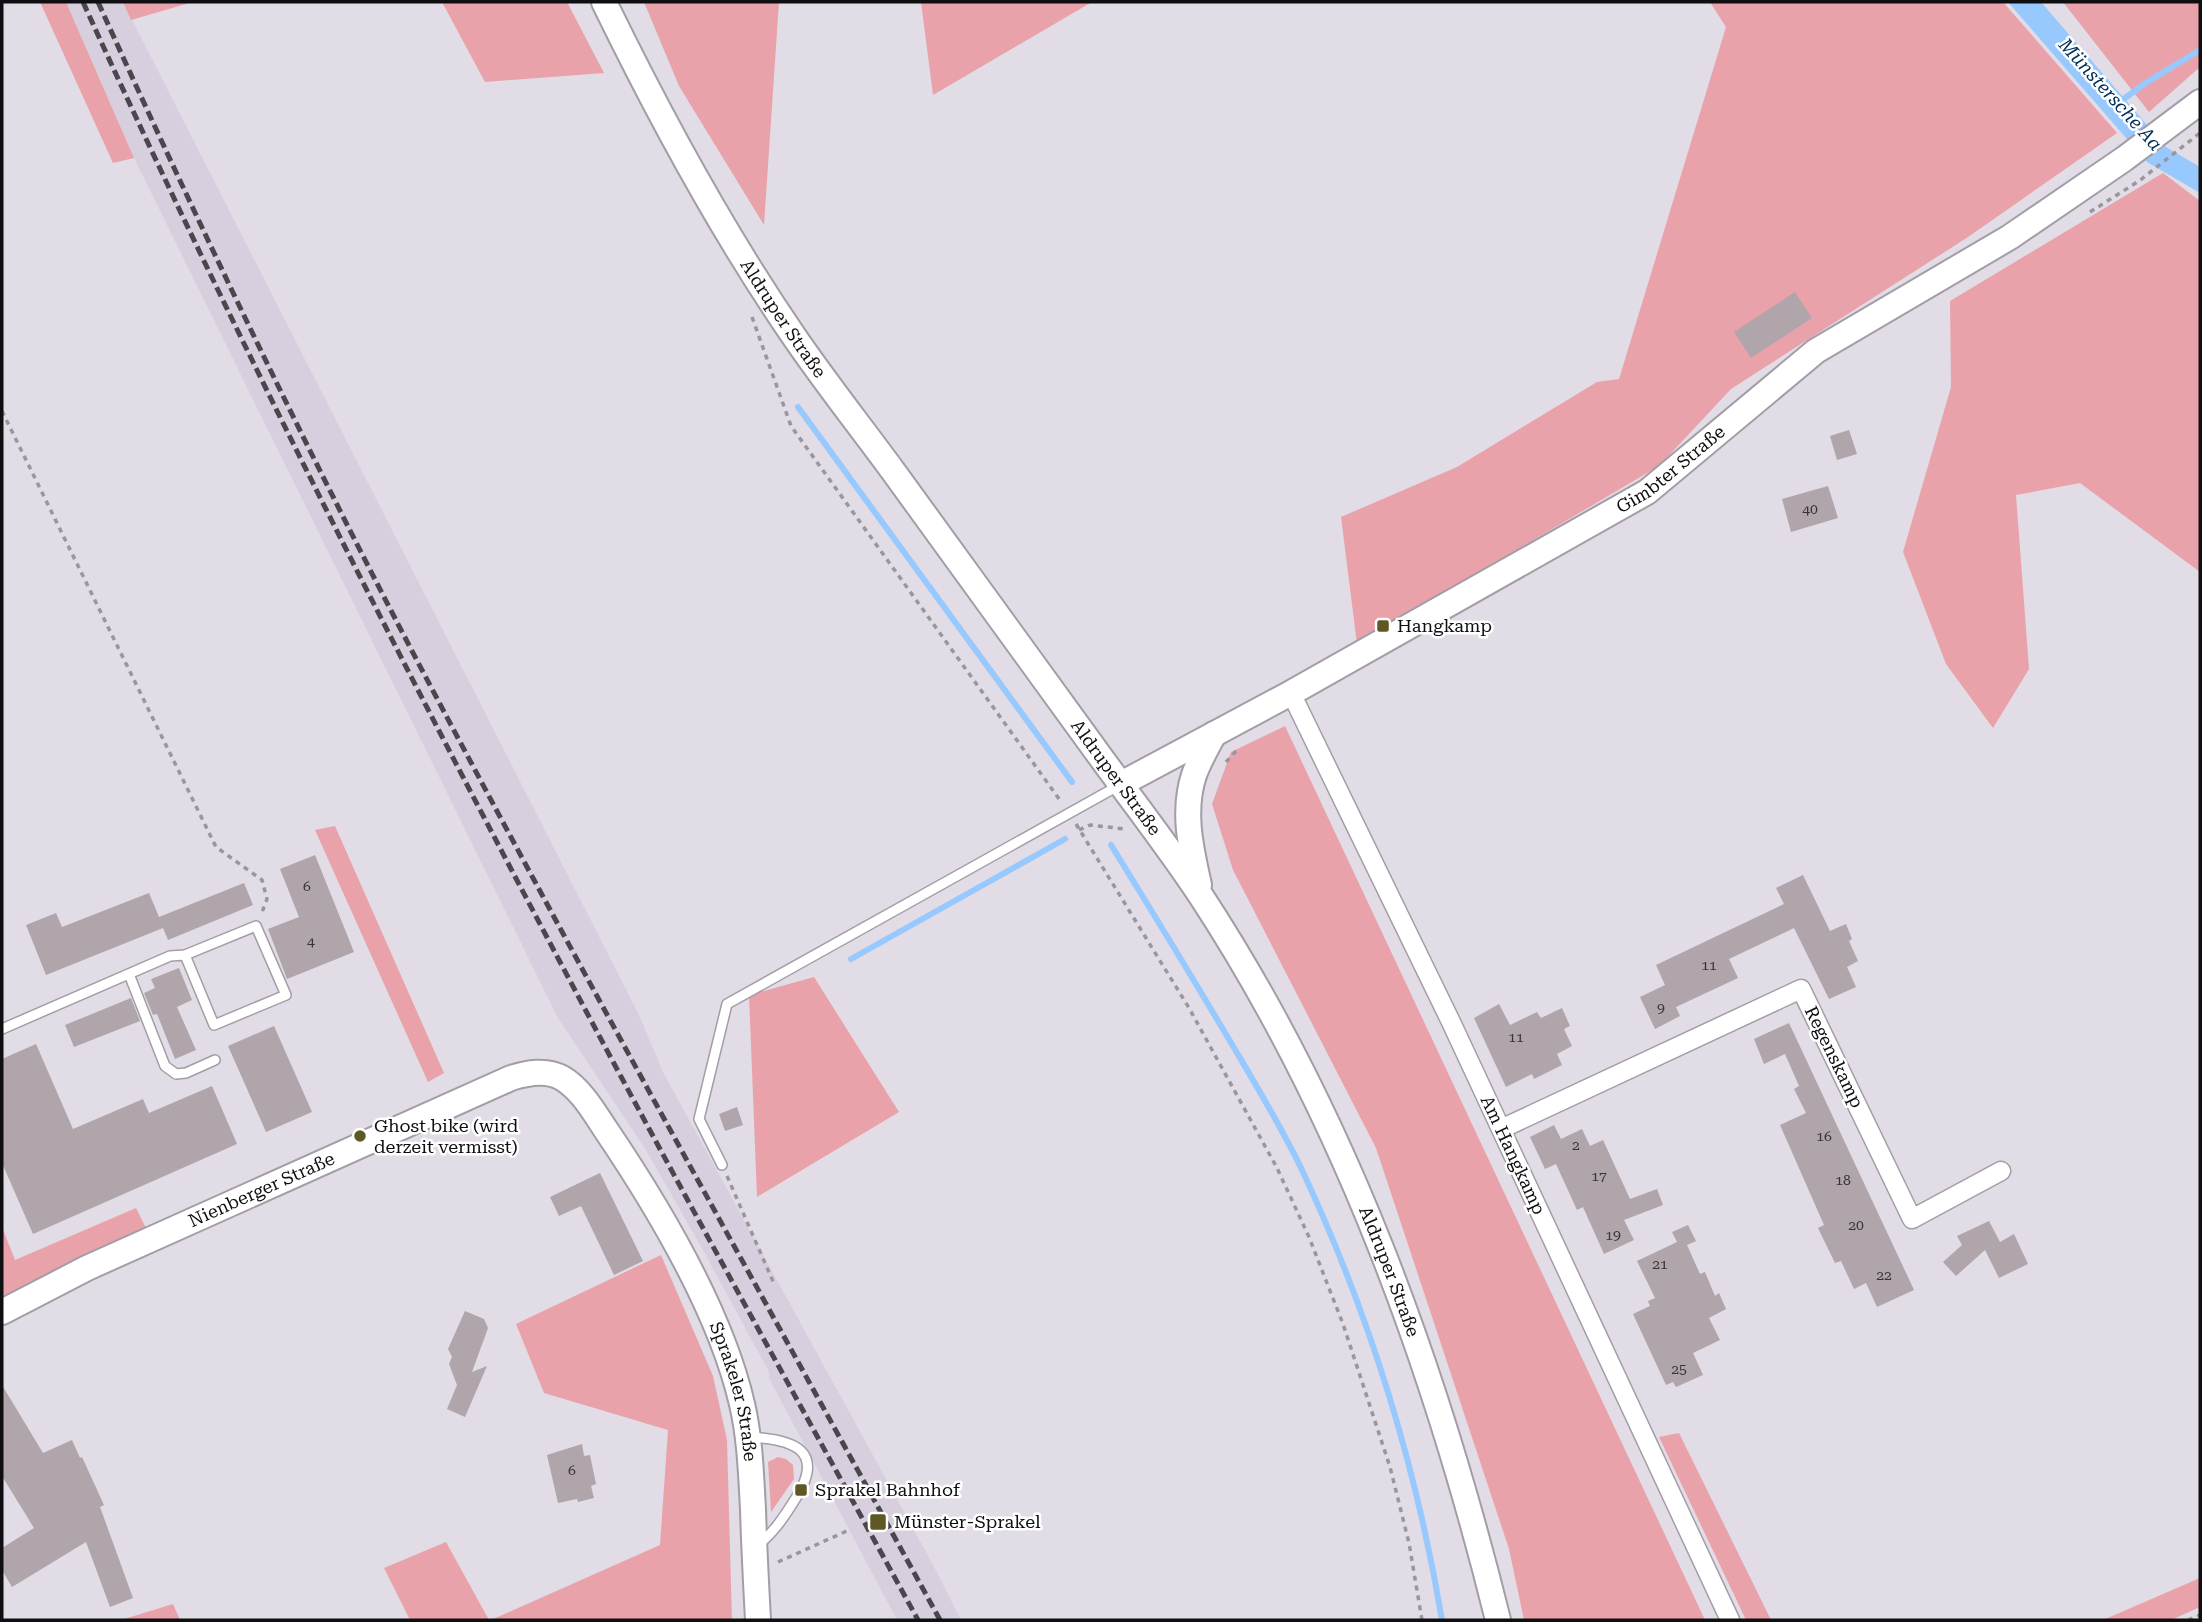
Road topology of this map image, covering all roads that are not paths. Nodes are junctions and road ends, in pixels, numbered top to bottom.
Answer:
1 (604, 2) edge
2 (2195, 106) edge
3 (1292, 693) junction
4 (1214, 734) junction
5 (1121, 784) junction
6 (1201, 896) junction
7 (185, 956) junction
8 (129, 974) junction
9 (2, 1030) edge
10 (215, 1060) dead end
11 (1501, 1129) junction
12 (722, 1165) road end
13 (2001, 1171) dead end
14 (640, 1180) joint
15 (2, 1312) edge
16 (748, 1437) junction
17 (754, 1547) junction
18 (758, 1620) edge
19 (1498, 1620) edge
20 (1730, 1620) edge

1 - 5 street, Aldruper Straße
2 - 3 street, Gimbter Straße
3 - 4 street, Gimbter Straße
3 - 11 street, Am Hangkamp
4 - 5 street, Gimbter Straße
4 - 6 street
5 - 6 street, Aldruper Straße
5 - 12 lane
6 - 19 street, Aldruper Straße
7 - 7 lane
7 - 8 lane
8 - 9 lane
8 - 10 lane
11 - 13 street, Regenskamp
11 - 20 street, Am Hangkamp
14 - 15 street, Nienberger Straße
14 - 16 street, Sprakeler Straße
16 - 17 street, Sprakeler Straße
16 - 17 lane
17 - 18 street, Sprakeler Straße

